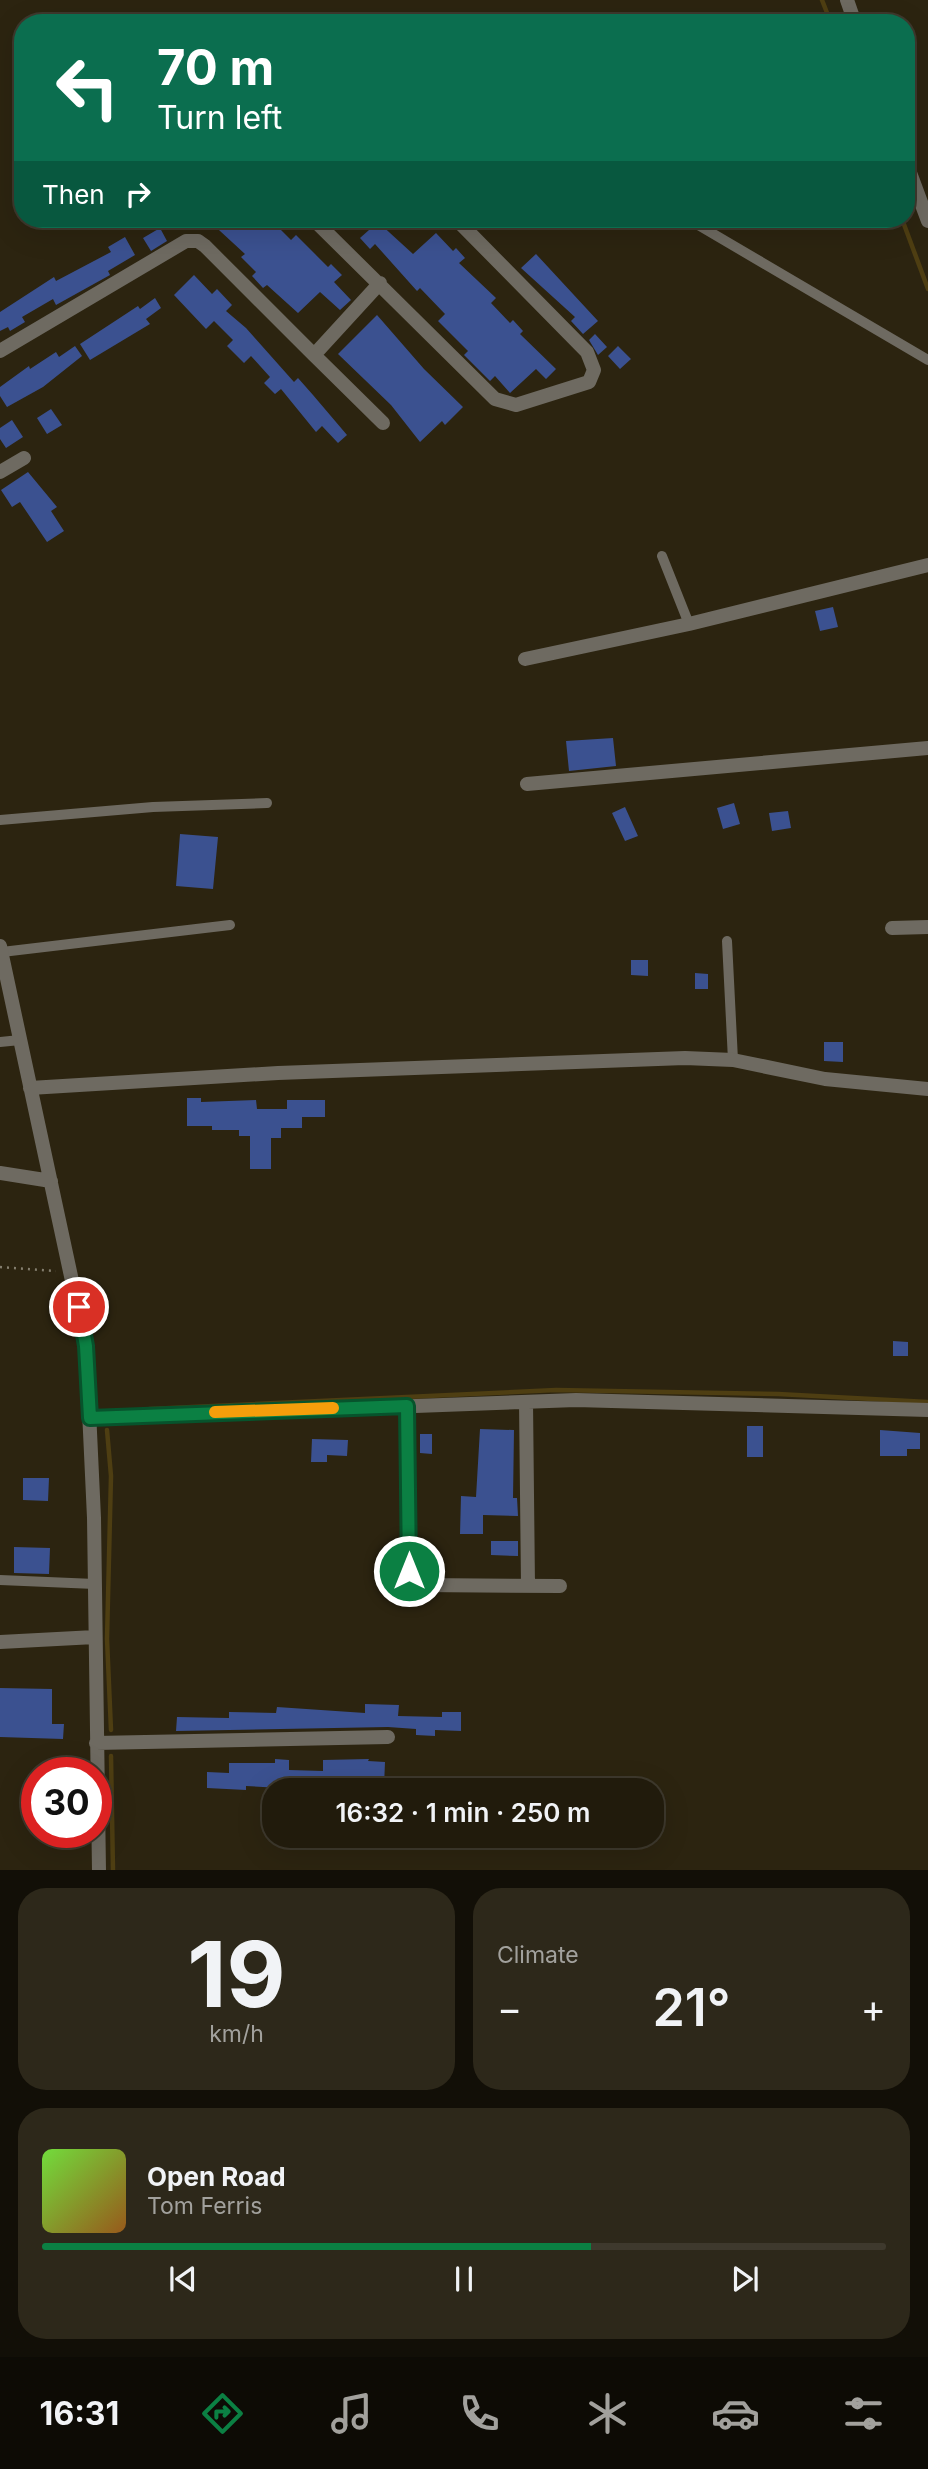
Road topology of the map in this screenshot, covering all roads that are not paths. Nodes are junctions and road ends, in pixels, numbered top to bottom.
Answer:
1 (915, 186) edge
2 (928, 221) edge
3 (322, 228) edge
4 (465, 228) edge
5 (703, 228) edge
6 (380, 283) junction
7 (0, 351) edge
8 (314, 355) junction
9 (928, 360) edge
10 (383, 423) dead end
11 (24, 458) dead end
12 (0, 472) edge
13 (662, 556) dead end
14 (928, 565) edge
15 (688, 624) junction
16 (525, 659) dead end
17 (928, 748) edge
18 (527, 784) dead end
19 (267, 803) dead end
20 (0, 820) edge
21 (230, 925) dead end
22 (928, 927) edge
23 (892, 928) dead end
24 (727, 941) dead end
25 (1, 949) edge
26 (20, 1040) junction
27 (0, 1042) edge
28 (733, 1060) junction
29 (30, 1088) junction
30 (928, 1089) edge
31 (0, 1173) edge
32 (51, 1181) junction
33 (526, 1402) junction
34 (407, 1406) junction
35 (928, 1410) edge
36 (90, 1418) junction
37 (0, 1580) edge
38 (95, 1584) junction
39 (528, 1586) junction
40 (560, 1586) dead end
41 (95, 1637) junction
42 (0, 1642) edge
43 (388, 1737) dead end
44 (96, 1744) junction
45 (99, 1870) edge

1 - 2 street
3 - 6 street
4 - 6 street
5 - 9 lane
6 - 8 street
7 - 8 street
8 - 10 street
11 - 12 street
13 - 15 lane
14 - 15 street
15 - 16 street
17 - 18 street
19 - 20 lane
21 - 25 lane
22 - 23 street
24 - 28 lane
25 - 26 street
26 - 27 lane
26 - 29 street
28 - 29 street
28 - 30 street
29 - 32 street
31 - 32 street
32 - 36 street
33 - 34 street
33 - 35 street
33 - 39 street
34 - 36 street
34 - 39 street
36 - 38 street
37 - 38 lane
38 - 41 street
39 - 40 street
41 - 42 street
41 - 44 street
43 - 44 street
44 - 45 street

